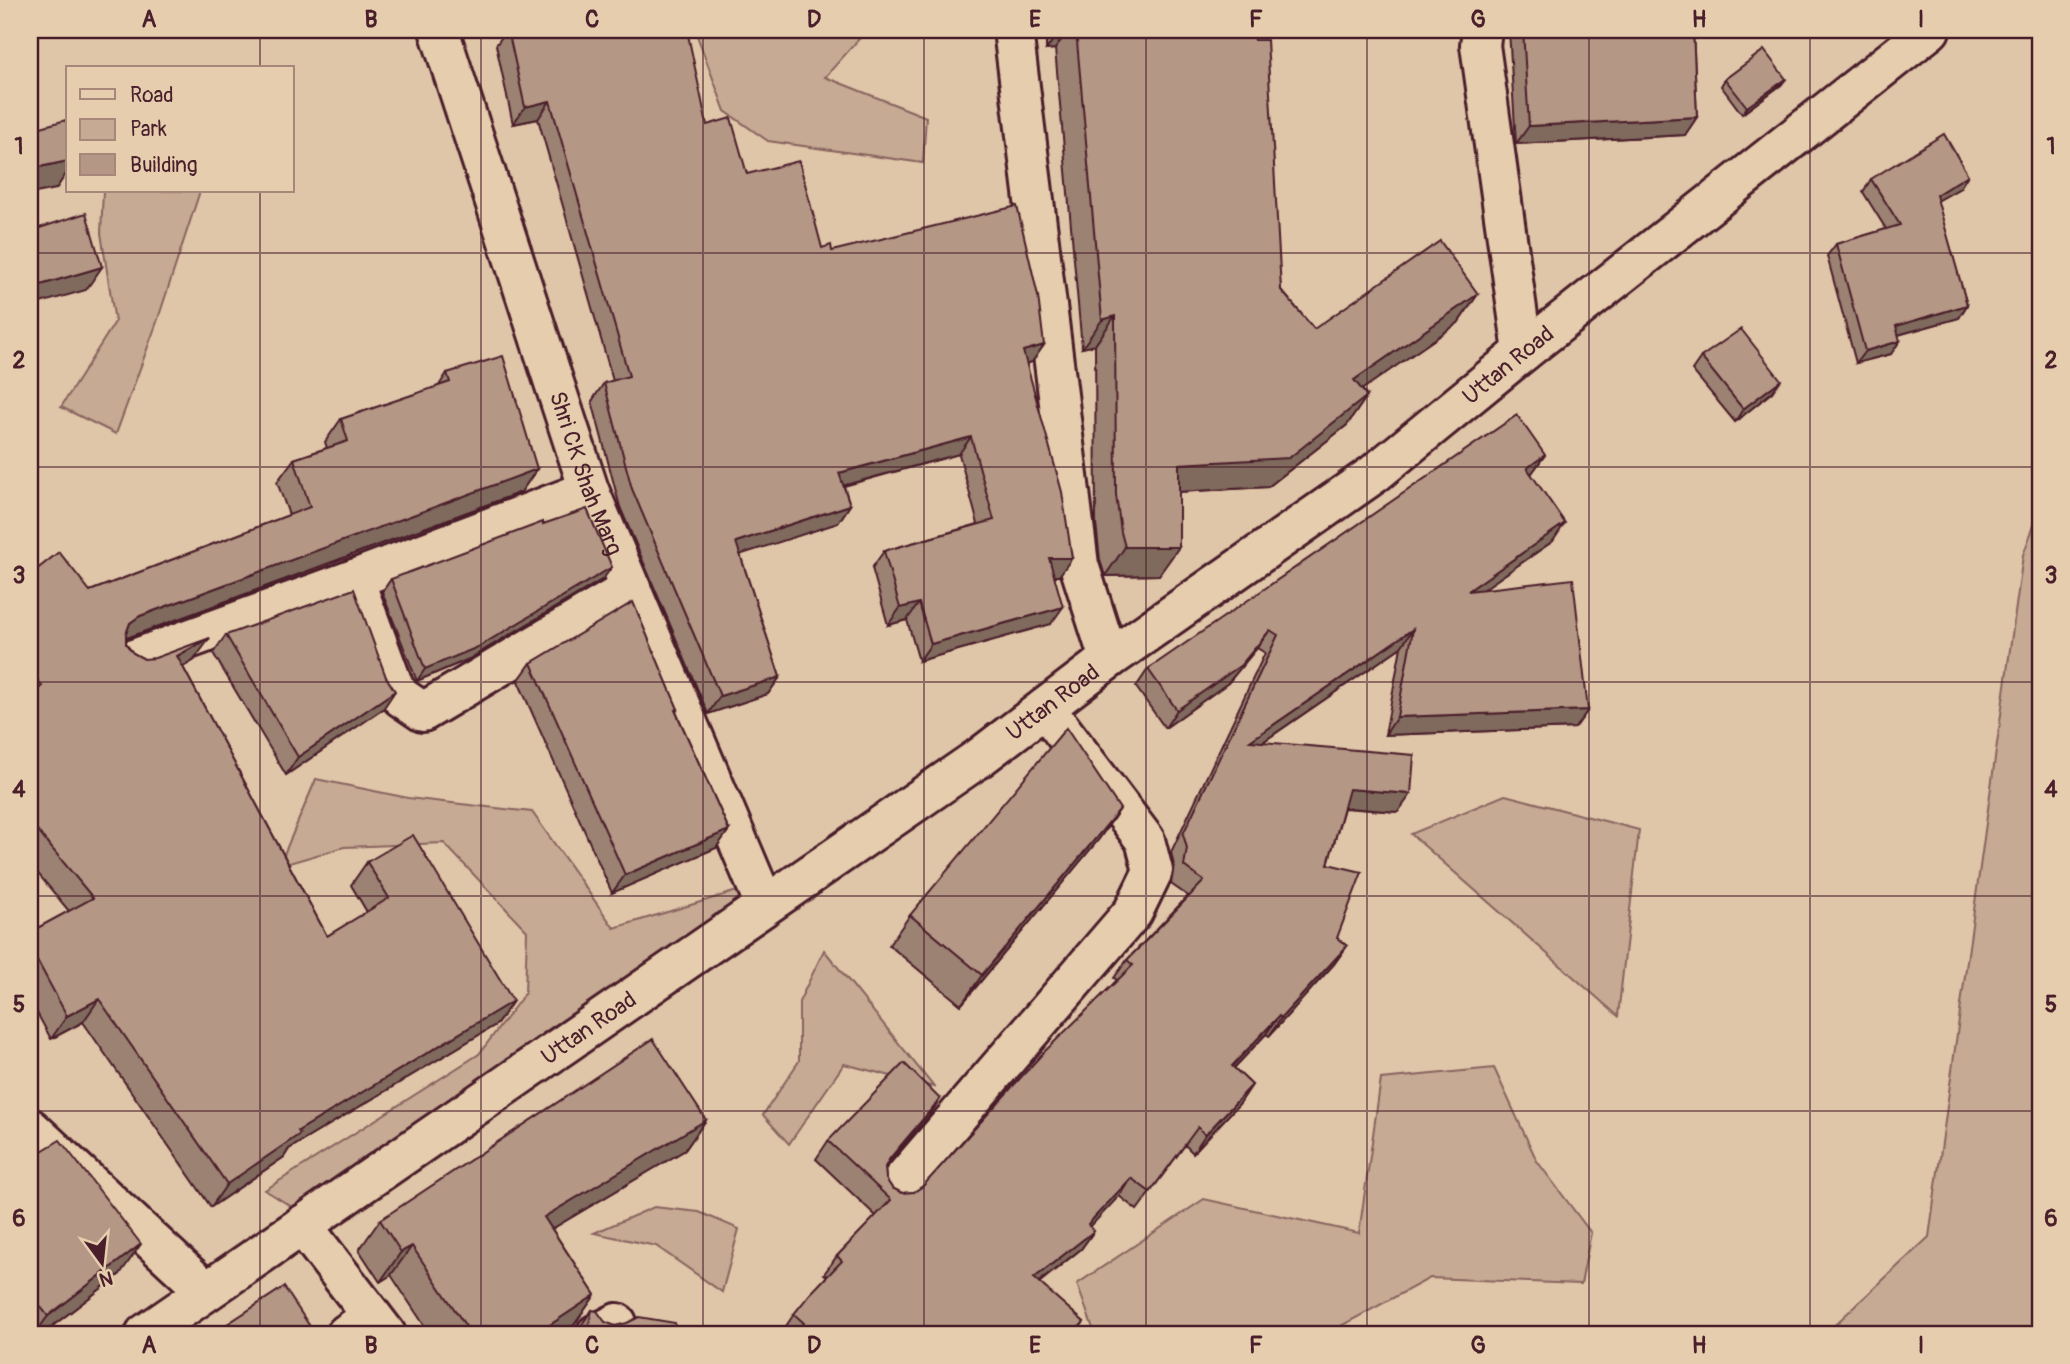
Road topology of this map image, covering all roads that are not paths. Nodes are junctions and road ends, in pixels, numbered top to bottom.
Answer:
1 (439, 30) edge
2 (1013, 30) edge
3 (1482, 30) edge
4 (1930, 30) edge
5 (1523, 352) junction
6 (589, 490) junction
7 (354, 579) junction
8 (631, 589) junction
9 (1110, 659) junction
10 (131, 660) edge
11 (1045, 708) junction
12 (765, 905) junction
13 (30, 1128) edge
14 (894, 1190) edge
15 (302, 1225) junction
16 (206, 1291) junction
17 (368, 1328) edge
18 (145, 1334) edge

1 - 6 street, Shri CK Shah Marg
2 - 9 street
3 - 5 street
4 - 5 street, Uttan Road
5 - 9 street, Uttan Road
6 - 7 street
6 - 8 street, Shri CK Shah Marg
7 - 8 street
7 - 10 street
8 - 12 street, Shri CK Shah Marg
9 - 11 street, Uttan Road
11 - 12 street, Uttan Road
11 - 14 street
12 - 15 street, Uttan Road
13 - 16 street
15 - 16 street, Uttan Road
15 - 17 street
16 - 18 street, Uttan Road

